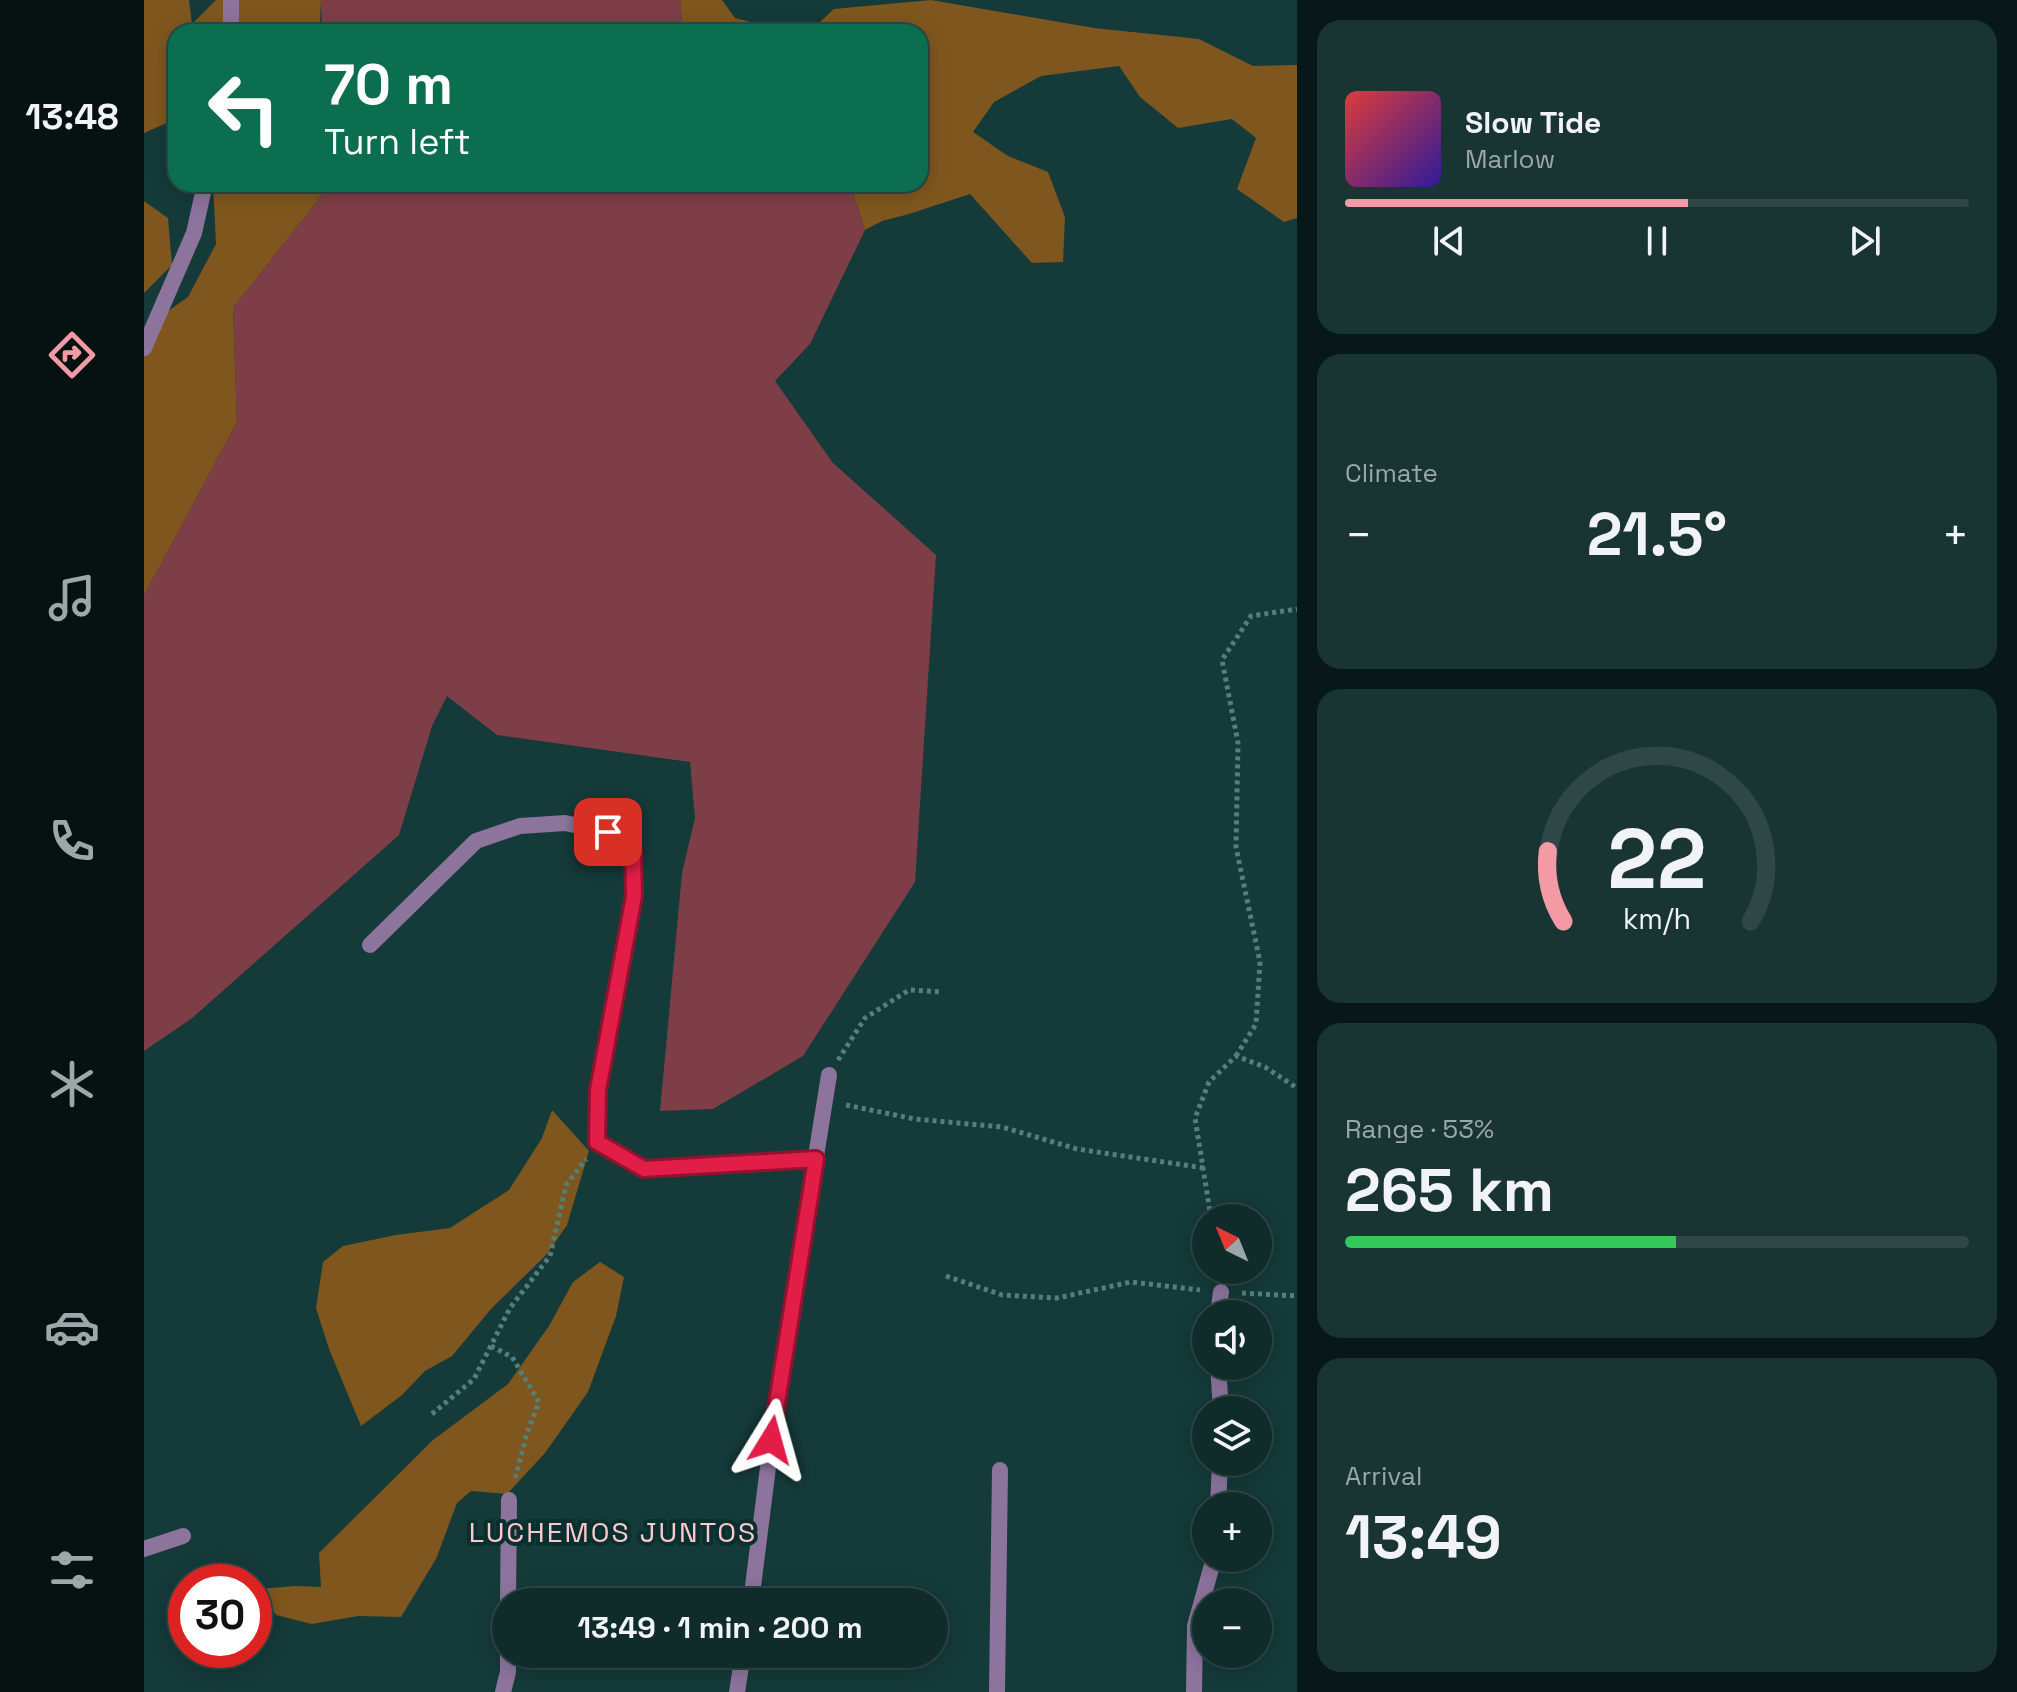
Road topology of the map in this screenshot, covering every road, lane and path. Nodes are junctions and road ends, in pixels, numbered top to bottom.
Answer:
1 (231, 0) edge
2 (231, 24) edge
3 (203, 192) edge
4 (144, 348) edge
5 (1297, 609) edge
6 (370, 945) dead end
7 (942, 992) dead end
8 (1236, 1056) junction
9 (829, 1075) joint
10 (1297, 1088) edge
11 (825, 1101) junction
12 (599, 1143) junction
13 (816, 1159) junction
14 (1204, 1168) junction
15 (1209, 1204) edge
16 (946, 1276) dead end
17 (1221, 1292) junction
18 (1297, 1296) edge
19 (1220, 1300) edge
20 (491, 1346) junction
21 (432, 1414) dead end
22 (1000, 1470) dead end
23 (509, 1500) joint
24 (183, 1536) dead end
25 (144, 1549) edge
26 (1210, 1572) edge
27 (508, 1588) edge
28 (753, 1588) edge
29 (508, 1668) edge
30 (741, 1668) edge
31 (503, 1692) edge
32 (737, 1692) edge
33 (997, 1692) edge
34 (1194, 1692) edge

1 - 2 street
3 - 4 street
5 - 8 path
6 - 12 street
7 - 9 path
8 - 10 path
8 - 14 path
9 - 11 street
11 - 13 street
11 - 14 path
12 - 13 street
12 - 20 path
13 - 28 street
14 - 15 path
16 - 17 path
17 - 18 path
17 - 19 street
20 - 21 path
20 - 23 path
22 - 33 street
23 - 27 street
24 - 25 street
26 - 34 street
29 - 31 street
30 - 32 street

